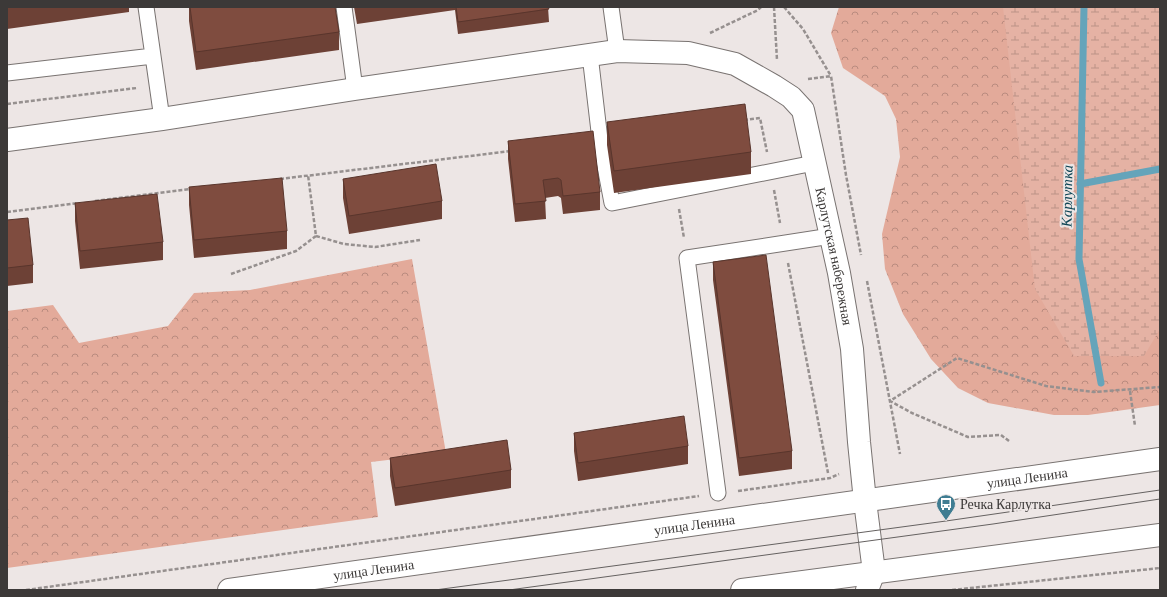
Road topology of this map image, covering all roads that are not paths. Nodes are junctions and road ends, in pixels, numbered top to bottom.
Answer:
1 (146, 7) edge
2 (344, 7) edge
3 (611, 7) edge
4 (617, 51) junction
5 (590, 55) junction
6 (153, 56) junction
7 (7, 73) edge
8 (355, 89) junction
9 (162, 120) junction
10 (7, 140) edge
11 (814, 163) junction
12 (831, 236) junction
13 (1160, 459) edge
14 (718, 494) road end
15 (865, 500) junction
16 (1160, 535) edge
17 (871, 581) edge
18 (229, 590) edge
19 (742, 590) edge

1 - 6 lane
2 - 8 lane
3 - 4 lane
4 - 5 main road, Карлутская набережная
4 - 11 main road, Карлутская набережная
5 - 8 main road, Карлутская набережная
5 - 11 lane
6 - 7 lane
6 - 9 lane
8 - 9 main road, Карлутская набережная
9 - 10 main road, Карлутская набережная
11 - 12 main road, Карлутская набережная
12 - 14 lane
12 - 15 main road, Карлутская набережная
13 - 15 main road, улица Ленина
15 - 17 main road, Карлутская набережная
15 - 18 main road, улица Ленина
16 - 17 main road
17 - 19 main road

